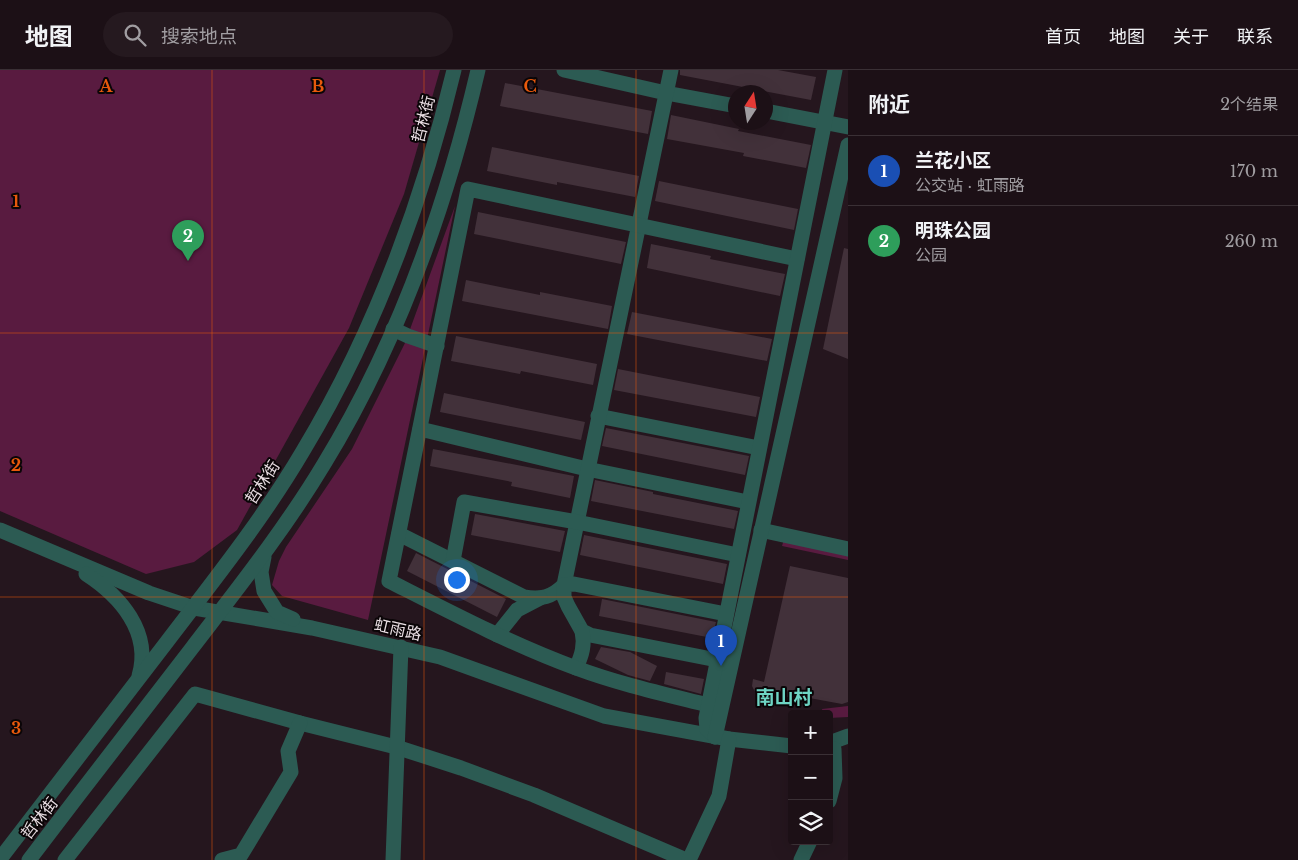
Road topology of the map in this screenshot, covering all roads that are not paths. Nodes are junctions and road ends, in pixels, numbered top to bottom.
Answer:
1 (454, 70) edge
2 (478, 70) edge
3 (564, 70) edge
4 (671, 70) edge
5 (835, 70) edge
6 (666, 93) junction
7 (728, 105) edge
8 (773, 113) edge
9 (824, 122) junction
10 (848, 127) edge
11 (848, 144) edge
12 (638, 225) junction
13 (797, 259) junction
14 (393, 329) junction
15 (437, 346) junction
16 (598, 416) junction
17 (420, 429) junction
18 (759, 448) junction
19 (588, 469) junction
20 (748, 502) junction
21 (577, 522) junction
22 (0, 530) edge
23 (761, 530) junction
24 (400, 534) junction
25 (848, 549) edge
26 (46, 550) junction
27 (267, 550) junction
28 (738, 554) junction
29 (453, 561) junction
30 (564, 584) junction
31 (544, 598) junction
32 (567, 604) junction
33 (194, 608) junction
34 (219, 613) junction
35 (726, 614) junction
36 (312, 628) junction
37 (582, 631) junction
38 (497, 635) junction
39 (401, 647) junction
40 (717, 660) junction
41 (576, 668) junction
42 (138, 680) junction
43 (708, 705) junction
44 (300, 724) junction
45 (848, 736) edge
46 (722, 738) junction
47 (788, 746) edge
48 (396, 747) junction
49 (835, 747) edge
50 (829, 800) edge
51 (808, 845) edge
52 (0, 859) edge
53 (29, 860) edge
54 (65, 860) edge
55 (222, 860) edge
56 (393, 860) edge
57 (688, 860) edge
58 (801, 860) edge

1 - 33 street, 哲林街
2 - 14 street, 哲林街
3 - 6 street
4 - 6 street
5 - 9 street
6 - 7 street
6 - 12 street
8 - 9 street
9 - 10 street
9 - 13 street
11 - 23 street
12 - 13 street
12 - 15 street
12 - 16 street
13 - 18 street
14 - 15 street
14 - 27 street, 哲林街
15 - 17 street
16 - 18 street
16 - 19 street
17 - 19 street
17 - 24 street
18 - 20 street
19 - 20 street
19 - 21 street
20 - 28 street
21 - 28 street
21 - 29 street
21 - 30 street
22 - 26 street, 虹雨路
23 - 25 street
23 - 46 street
24 - 29 street
24 - 38 street
26 - 33 street, 虹雨路
26 - 42 street
27 - 34 street, 哲林街
27 - 36 street
28 - 35 street
29 - 31 street
30 - 31 street
30 - 32 street
30 - 35 street
31 - 32 street
31 - 38 street
32 - 37 street
33 - 34 street, 虹雨路
33 - 42 street, 哲林街
34 - 36 street, 虹雨路
34 - 53 street, 哲林街
35 - 40 street
36 - 39 street, 虹雨路
37 - 40 street
37 - 41 street
38 - 41 street
39 - 46 street, 虹雨路
39 - 48 street
40 - 43 street
41 - 43 street
42 - 52 street, 哲林街
43 - 46 street
44 - 48 street
44 - 54 street
44 - 55 street
45 - 49 street
46 - 47 street, 虹雨路
46 - 57 street
48 - 56 street
48 - 57 street
49 - 50 street
51 - 58 street

